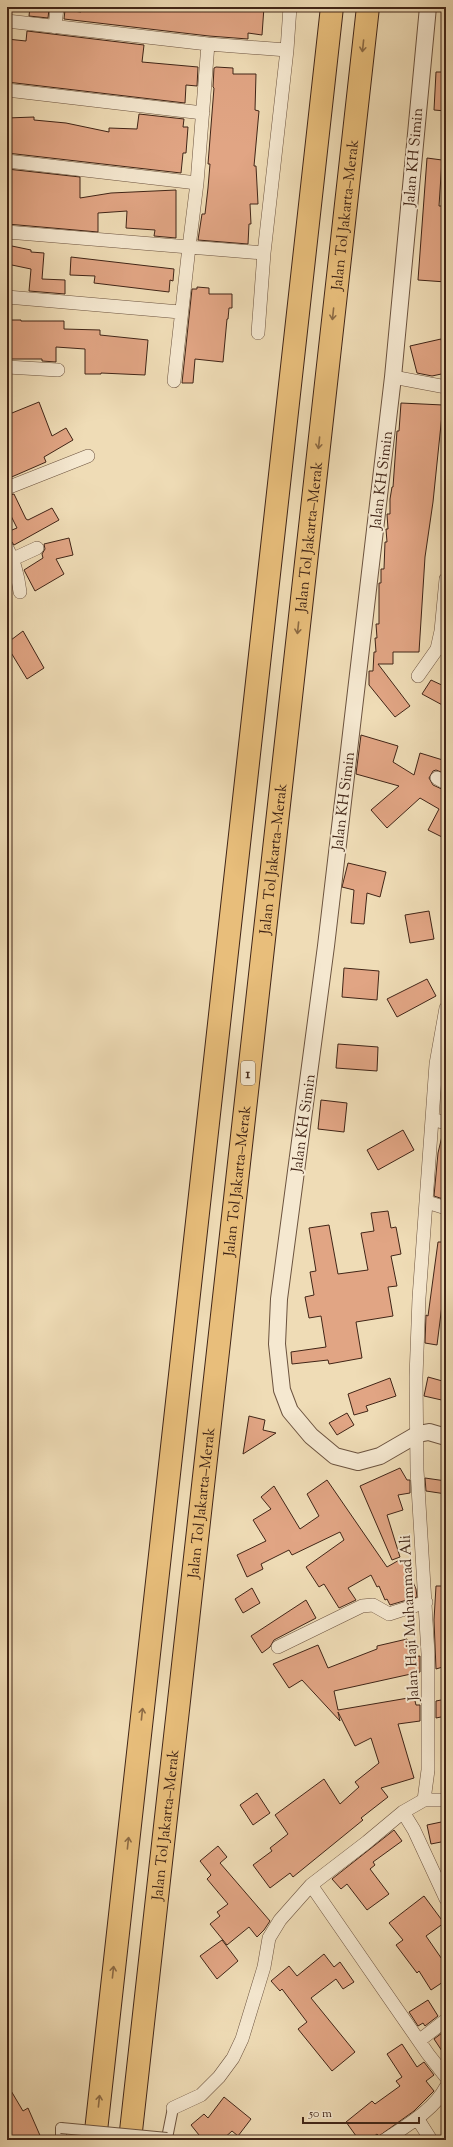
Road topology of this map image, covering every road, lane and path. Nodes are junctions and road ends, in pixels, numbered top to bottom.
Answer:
1 (57, 7) edge
2 (290, 7) edge
3 (332, 7) edge
4 (368, 7) edge
5 (428, 7) edge
6 (7, 21) edge
7 (55, 27) junction
8 (208, 44) junction
9 (287, 50) junction
10 (7, 90) edge
11 (203, 113) junction
12 (7, 161) edge
13 (197, 184) junction
14 (7, 232) edge
15 (189, 246) junction
16 (264, 253) junction
17 (7, 297) edge
18 (180, 312) junction
19 (258, 333) dead end
20 (7, 367) edge
21 (58, 370) dead end
22 (393, 377) junction
23 (174, 381) dead end
24 (446, 387) edge
25 (88, 456) dead end
26 (7, 488) edge
27 (37, 548) dead end
28 (10, 554) edge
29 (446, 579) edge
30 (20, 592) dead end
31 (418, 676) dead end
32 (446, 1008) edge
33 (432, 1119) junction
34 (446, 1123) edge
35 (427, 1202) junction
36 (446, 1208) edge
37 (418, 1434) junction
38 (446, 1437) edge
39 (426, 1602) junction
40 (278, 1647) dead end
41 (424, 1800) junction
42 (446, 1800) edge
43 (403, 1812) junction
44 (311, 1885) junction
45 (446, 1899) edge
46 (446, 2020) edge
47 (420, 2040) junction
48 (446, 2077) edge
49 (446, 2087) edge
50 (173, 2108) joint
51 (417, 2118) junction
52 (61, 2140) edge
53 (95, 2140) edge
54 (130, 2140) edge
55 (385, 2140) edge
56 (431, 2140) edge

1 - 7 street
2 - 9 street
53 -> 3 highway
4 -> 54 highway, Jalan Tol Jakarta–Merak / 1
5 - 22 street, Jalan KH Simin
6 - 7 street
7 - 8 street
8 - 9 street
8 - 11 street
9 - 16 street
10 - 11 street
11 - 13 street
12 - 13 street
13 - 15 street
14 - 15 street
15 - 16 street
15 - 18 street
16 - 19 street
17 - 18 street
18 - 23 street
20 - 21 street
22 - 24 street
22 - 37 street, Jalan KH Simin
25 - 26 street
27 - 28 street
28 - 30 street
29 - 31 street
32 - 33 street, Jalan Haji Muhammad Ali
33 - 34 street
33 - 35 street, Jalan Haji Muhammad Ali
35 - 36 street
35 - 37 street, Jalan Haji Muhammad Ali
37 - 38 street
37 - 39 street, Jalan Haji Muhammad Ali
39 - 40 street
39 - 41 street, Jalan Haji Muhammad Ali
41 - 42 street
41 - 43 street
43 - 44 street
43 - 45 street
44 - 47 street
44 - 50 street
46 - 47 street
47 - 48 street
49 - 51 street
50 - 52 street, bridge
51 - 55 street
51 - 56 street

